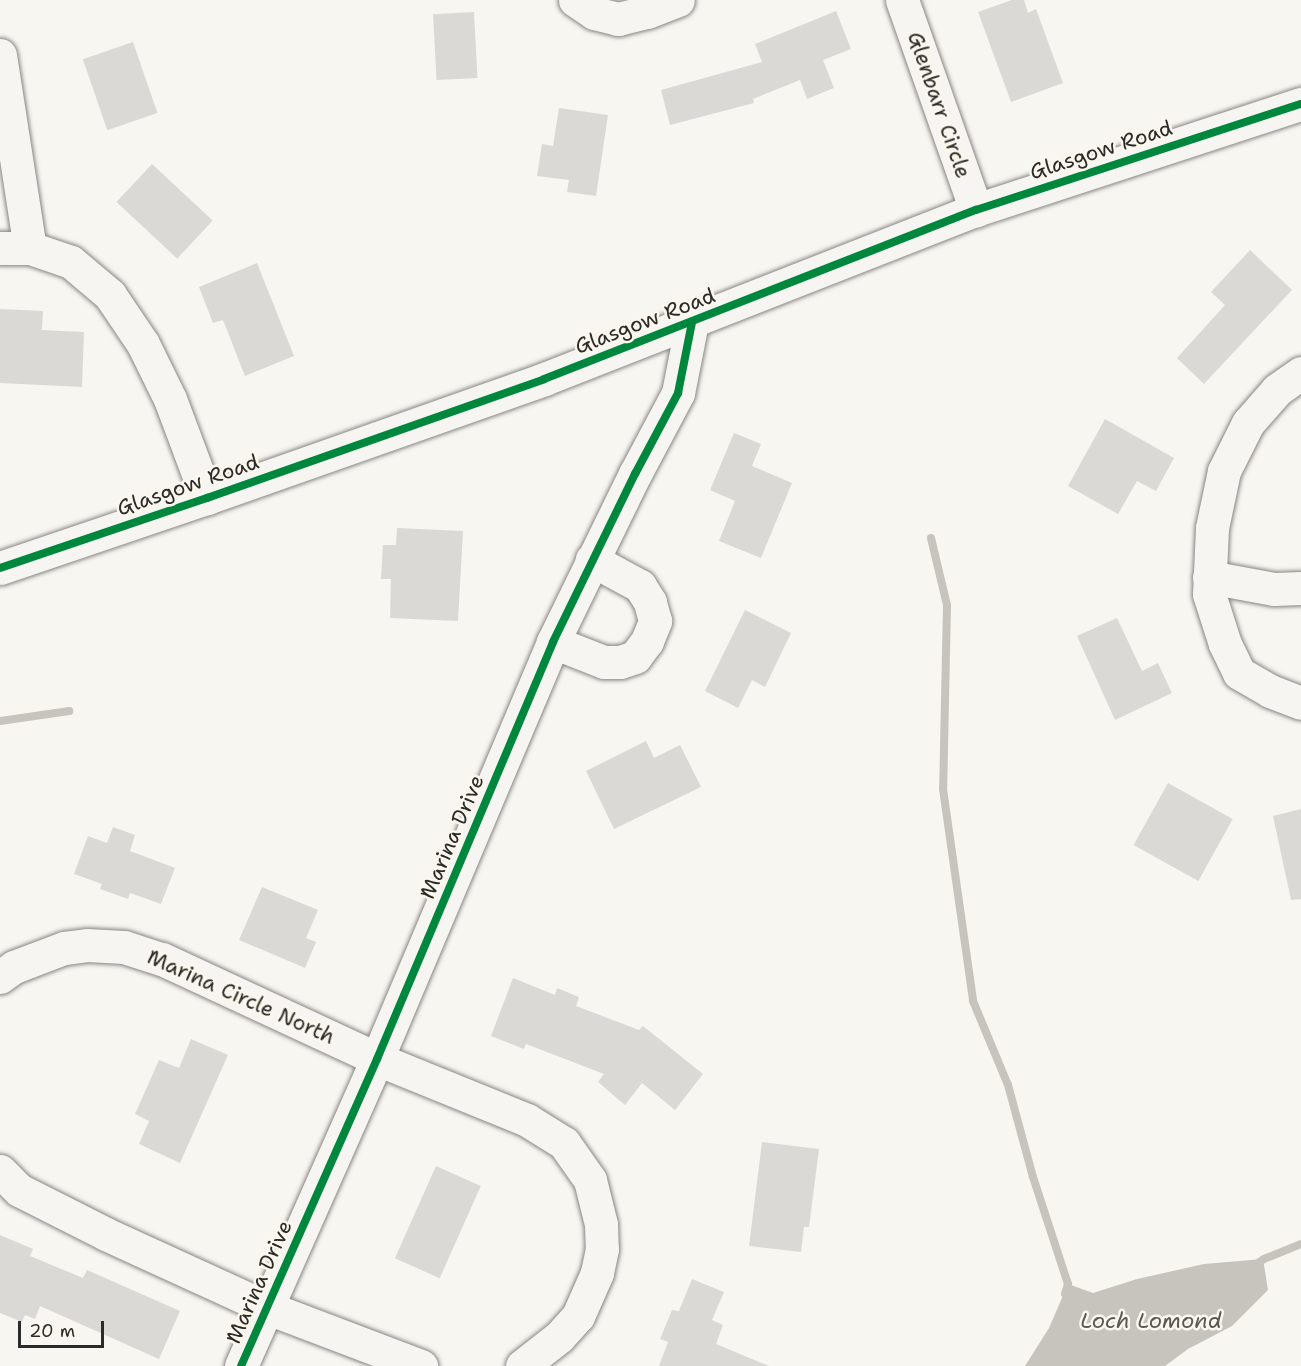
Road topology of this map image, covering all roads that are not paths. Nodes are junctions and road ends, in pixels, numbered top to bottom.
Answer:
1 (575, 0) edge
2 (678, 0) edge
3 (902, 0) edge
4 (0, 55) edge
5 (1301, 104) edge
6 (976, 210) junction
7 (15, 248) edge
8 (692, 322) junction
9 (1301, 373) edge
10 (207, 498) junction
11 (592, 560) junction
12 (0, 568) edge
13 (1209, 577) junction
14 (1301, 588) edge
15 (553, 642) junction
16 (1301, 702) edge
17 (0, 976) edge
18 (377, 1059) junction
19 (0, 1171) edge
20 (268, 1308) junction
21 (241, 1366) edge
22 (421, 1366) edge
23 (522, 1366) edge

1 - 2 street
3 - 6 street, Glenbarr Circle
4 - 7 street
5 - 6 street, Glasgow Road
6 - 8 street, Glasgow Road
7 - 10 street
8 - 10 street, Glasgow Road
8 - 11 street, Marina Drive
9 - 13 street
10 - 12 street, Glasgow Road
11 - 15 street, Marina Drive
11 - 15 street
13 - 14 street
13 - 16 street
15 - 18 street, Marina Drive
17 - 18 street, Marina Circle North
18 - 20 street, Marina Drive
18 - 23 street, Marina Circle North
19 - 20 street
20 - 21 street, Marina Drive
20 - 22 street

